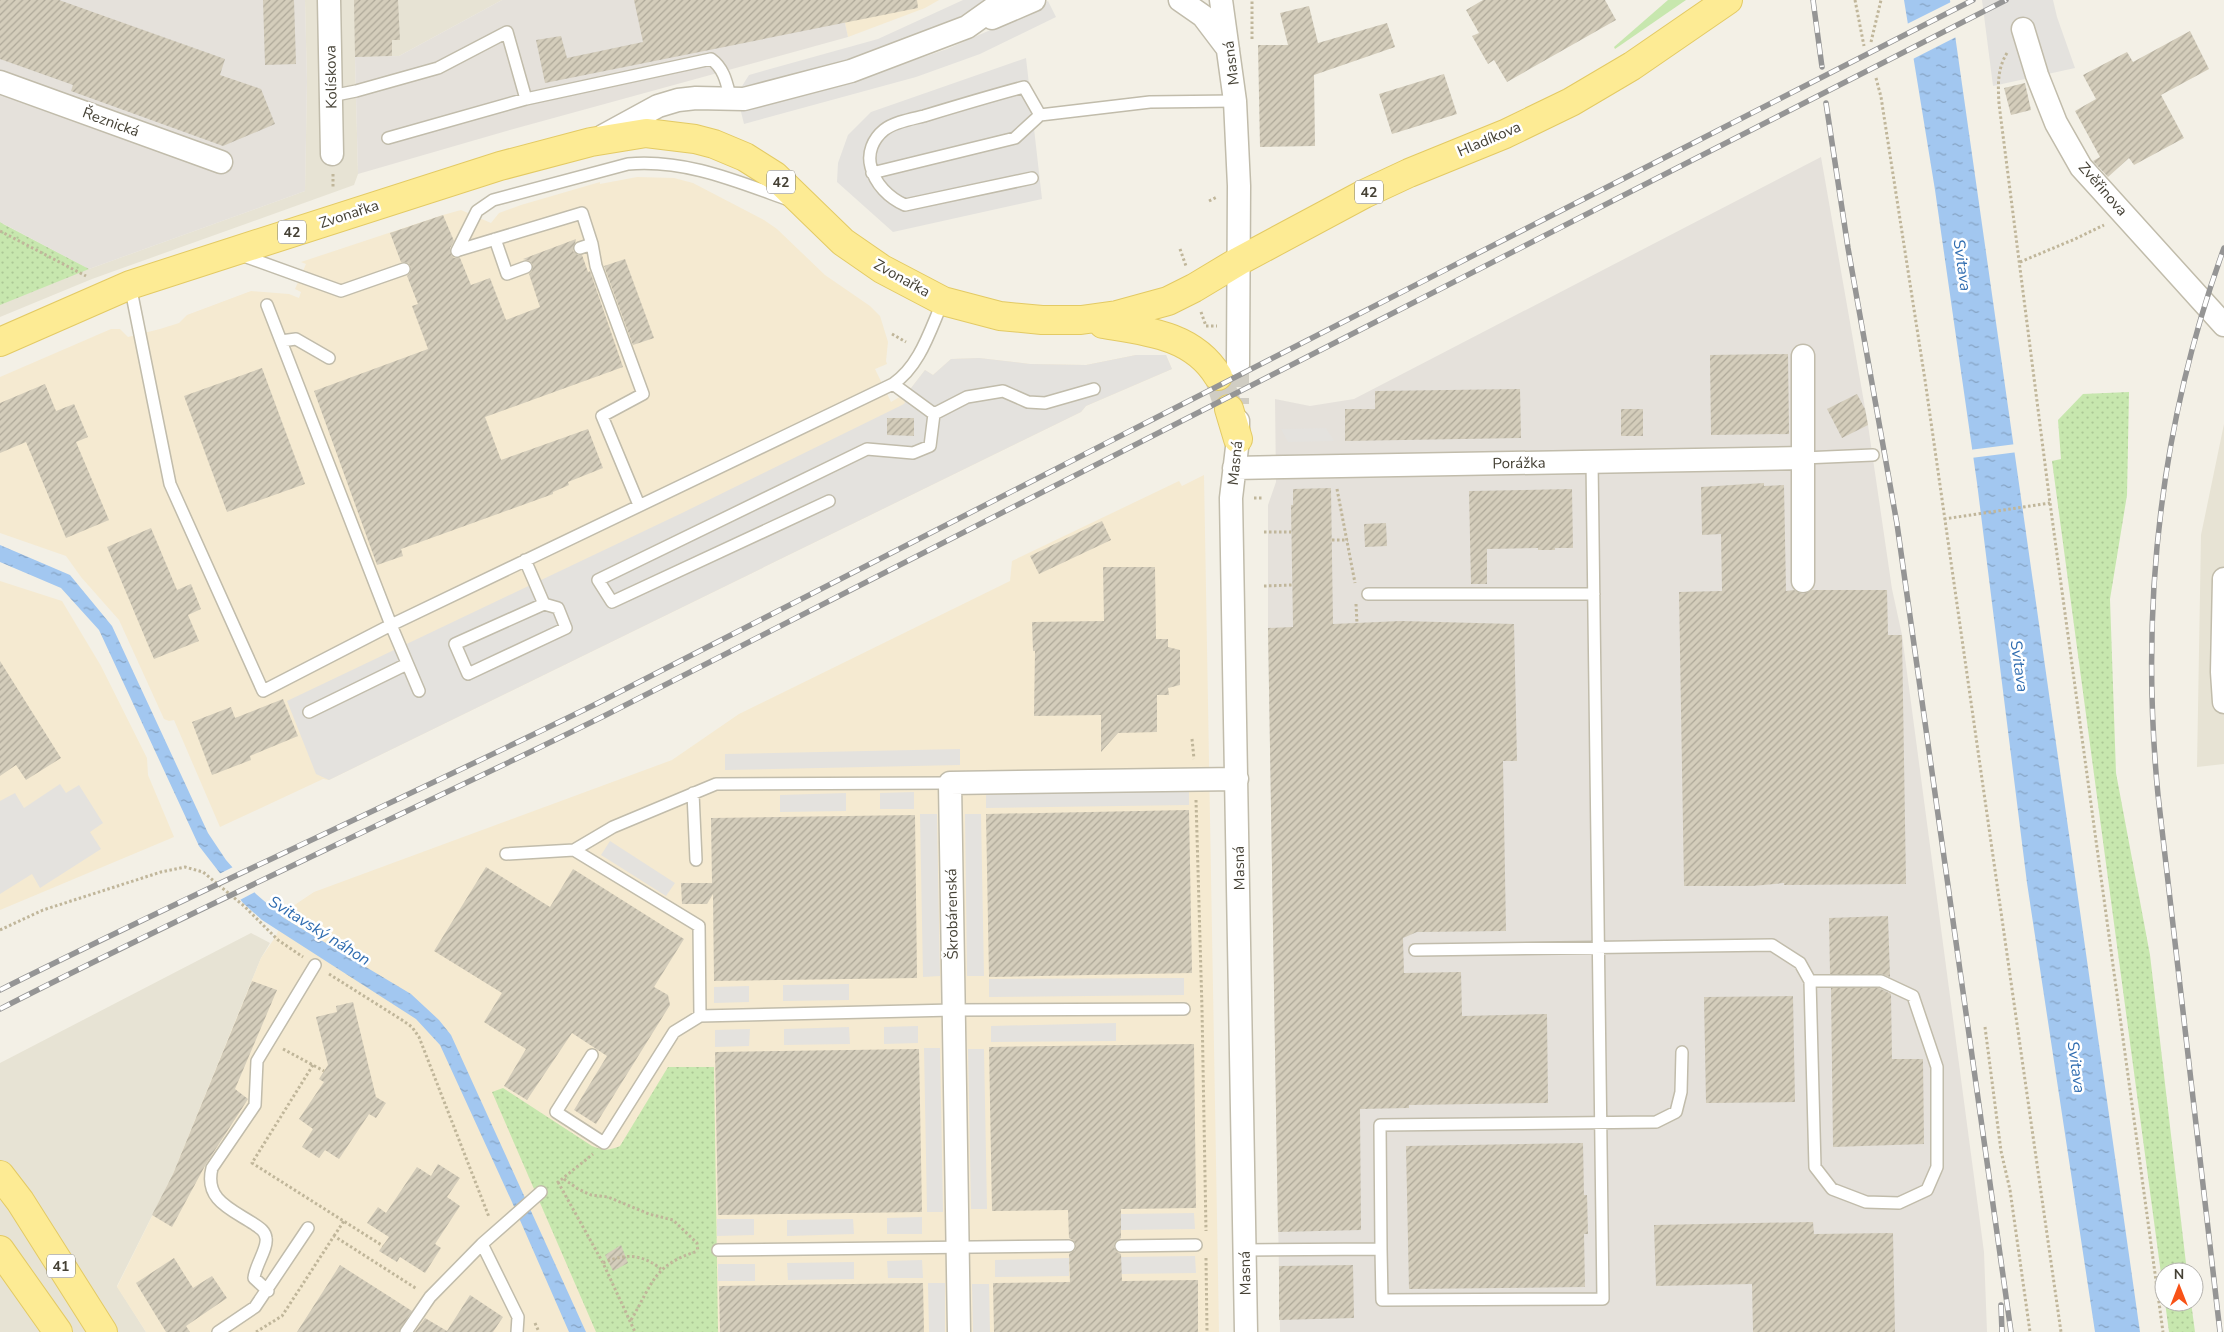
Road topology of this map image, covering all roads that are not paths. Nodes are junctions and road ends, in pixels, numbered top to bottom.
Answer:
1 (330, 0) edge
2 (1005, 0) edge
3 (1034, 0) edge
4 (1180, 0) edge
5 (1222, 0) edge
6 (1728, 0) edge
7 (968, 28) junction
8 (2022, 29) road end
9 (1230, 51) junction
10 (0, 82) edge
11 (331, 96) junction
12 (526, 98) junction
13 (738, 100) junction
14 (1235, 101) junction
15 (1040, 115) junction
16 (388, 138) dead end
17 (591, 142) junction
18 (332, 154) dead end
19 (221, 162) dead end
20 (872, 173) junction
21 (1032, 178) dead end
22 (802, 204) junction
23 (495, 239) junction
24 (592, 244) junction
25 (580, 248) dead end
26 (232, 252) junction
27 (1239, 261) junction
28 (526, 267) dead end
29 (404, 269) dead end
30 (130, 285) junction
31 (943, 301) junction
32 (267, 305) dead end
33 (1081, 320) junction
34 (2224, 325) edge
35 (281, 341) junction
36 (0, 342) edge
37 (1804, 356) dead end
38 (329, 358) dead end
39 (1228, 371) joint
40 (893, 384) junction
41 (1094, 389) dead end
42 (1234, 407) tunnel mouth
43 (934, 414) junction
44 (1238, 440) joint
45 (1873, 455) dead end
46 (1804, 458) junction
47 (1592, 461) junction
48 (1234, 468) junction
49 (829, 501) dead end
50 (639, 505) junction
51 (525, 560) junction
52 (2224, 579) edge
53 (1804, 580) dead end
54 (1594, 594) junction
55 (1362, 595) road end
56 (544, 604) junction
57 (390, 625) junction
58 (407, 664) junction
59 (419, 691) dead end
60 (2224, 702) edge
61 (309, 712) dead end
62 (1237, 779) junction
63 (950, 783) junction
64 (693, 793) junction
65 (574, 850) junction
66 (506, 854) dead end
67 (696, 860) dead end
68 (1598, 947) junction
69 (1415, 950) dead end
70 (315, 965) road end
71 (1810, 981) junction
72 (1184, 1009) dead end
73 (953, 1010) junction
74 (700, 1016) junction
75 (1682, 1052) dead end
76 (592, 1055) dead end
77 (1601, 1123) junction
78 (0, 1175) edge
79 (541, 1192) road end
80 (308, 1228) dead end
81 (482, 1244) junction
82 (1196, 1245) dead end
83 (1069, 1246) dead end
84 (1121, 1246) dead end
85 (958, 1247) junction
86 (1381, 1248) junction
87 (0, 1250) edge
88 (718, 1250) road end
89 (1244, 1250) junction
90 (268, 1291) junction
91 (233, 1328) edge
92 (58, 1332) edge
93 (103, 1332) edge
94 (218, 1332) edge
95 (406, 1332) edge
96 (517, 1332) edge
97 (959, 1332) edge
98 (1246, 1332) edge

1 - 11 street, Kolískova
2 - 7 street, Zvonařka
3 - 7 street
4 - 9 street
5 - 9 street, Masná
6 - 27 main road, Hladíkova / 42
7 - 13 street, Zvonařka
8 - 34 street, Zvěřinova
9 - 14 street, Masná
10 - 19 street, Řeznická
11 - 12 lane
11 - 18 street, Kolískova
12 - 13 lane
12 - 16 lane
13 - 17 street, Zvonařka
14 - 15 lane
14 - 27 street, Masná
15 - 20 lane
15 - 20 lane
17 - 22 main road, Zvonařka / 42
17 - 26 main road, Zvonařka / 42
20 - 21 lane
22 - 23 lane
22 - 31 main road, Zvonařka / 42
23 - 24 lane
23 - 28 lane
24 - 25 lane
24 - 50 lane
26 - 29 lane
26 - 30 main road, Zvonařka / 42
27 - 33 main road, Zvonařka / 42
27 - 39 street, Masná
30 - 36 main road, Zvonařka / 42
30 - 57 lane
31 - 33 main road, Zvonařka / 42
31 - 40 lane
32 - 35 lane
33 - 39 main road
35 - 38 lane
35 - 57 lane
37 - 46 street
40 - 43 lane
40 - 50 lane
41 - 43 lane
42 - 44 main road
43 - 49 lane
44 - 48 street, Masná
45 - 46 lane
46 - 47 street, Porážka
46 - 53 street
47 - 48 street, Porážka
47 - 54 lane
48 - 62 street, Masná
50 - 51 lane
51 - 56 lane
51 - 57 lane
52 - 60 street
54 - 55 lane
54 - 68 lane
56 - 56 lane
57 - 58 lane
58 - 59 lane
58 - 61 lane
62 - 63 street
62 - 89 street, Masná
63 - 64 lane
63 - 73 street, Škrobárenská
64 - 65 lane
64 - 67 lane
65 - 66 lane
65 - 74 lane
68 - 69 lane
68 - 71 lane
68 - 77 lane
70 - 90 lane
71 - 71 lane
72 - 73 lane
73 - 74 lane
73 - 85 street, Škrobárenská
74 - 76 lane
75 - 77 lane
77 - 86 lane
77 - 86 lane
78 - 93 main road, 41
79 - 81 lane
80 - 90 lane
81 - 95 lane
81 - 96 lane
82 - 84 lane
83 - 85 lane
85 - 88 lane
85 - 97 street, Škrobárenská
86 - 89 lane
87 - 92 main road, 41
89 - 98 street, Masná
90 - 91 lane
91 - 94 lane

